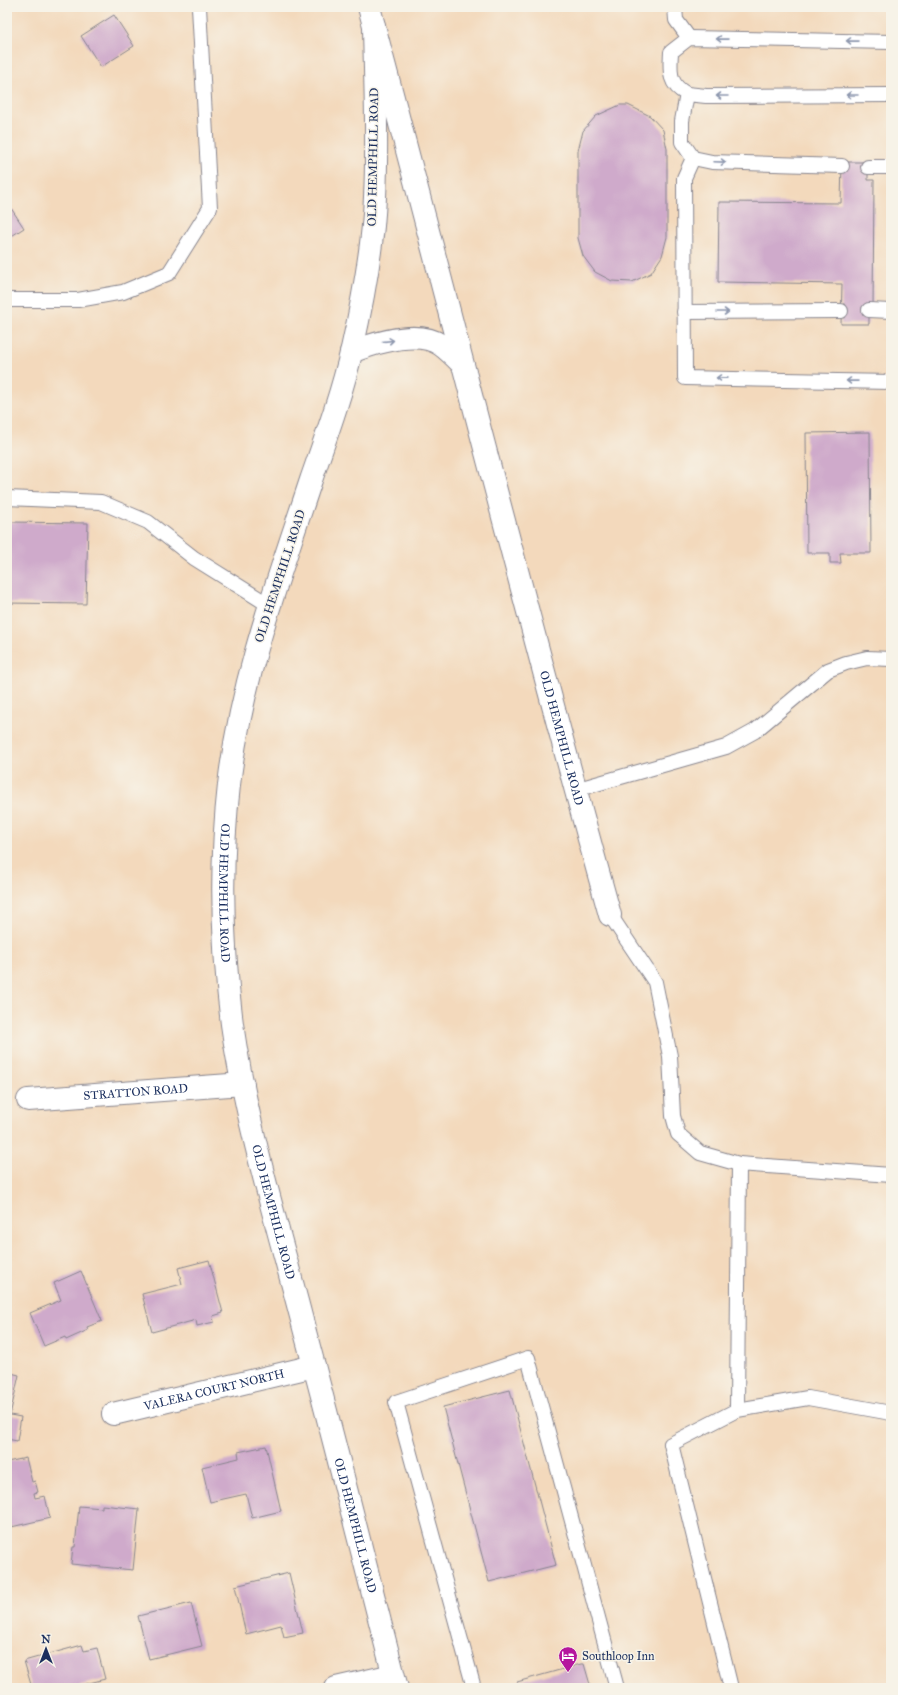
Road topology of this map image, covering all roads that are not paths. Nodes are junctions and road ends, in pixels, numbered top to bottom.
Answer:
1 (199, 7) edge
2 (675, 7) edge
3 (371, 16) edge
4 (688, 38) junction
5 (891, 42) edge
6 (687, 94) junction
7 (891, 95) edge
8 (693, 158) junction
9 (842, 166) dead end
10 (891, 166) edge
11 (868, 167) dead end
12 (7, 300) edge
13 (869, 310) dead end
14 (891, 310) edge
15 (841, 311) dead end
16 (684, 312) junction
17 (351, 352) junction
18 (462, 363) junction
19 (891, 382) edge
20 (7, 498) edge
21 (270, 605) junction
22 (891, 659) edge
23 (575, 790) junction
24 (610, 915) joint
25 (243, 1084) junction
26 (28, 1100) dead end
27 (739, 1164) junction
28 (891, 1175) edge
29 (314, 1366) junction
30 (737, 1410) junction
31 (891, 1413) edge
32 (113, 1414) dead end
33 (395, 1682) edge
34 (336, 1688) edge
35 (474, 1688) edge
36 (618, 1688) edge
37 (731, 1688) edge

1 - 12 lane
2 - 4 lane
3 - 17 street, OLD HEMPHILL ROAD
3 - 18 street, OLD HEMPHILL ROAD
5 -> 4 lane
4 - 6 lane
7 -> 6 lane
6 - 8 lane
8 -> 9 lane
8 - 16 lane
10 - 11 lane
13 - 14 lane
16 -> 15 lane
19 -> 16 lane
17 -> 18 street
17 - 21 street, OLD HEMPHILL ROAD
18 - 23 street, OLD HEMPHILL ROAD
20 - 21 lane
21 - 25 street, OLD HEMPHILL ROAD
22 - 23 lane
23 - 24 street, OLD HEMPHILL ROAD
24 - 27 lane
25 - 26 street, STRATTON ROAD
25 - 29 street, OLD HEMPHILL ROAD
27 - 28 lane
27 - 30 lane
29 - 32 street, VALERA COURT NORTH
29 - 33 street, OLD HEMPHILL ROAD
30 - 31 lane
30 - 37 lane
33 - 34 street
35 - 36 lane

